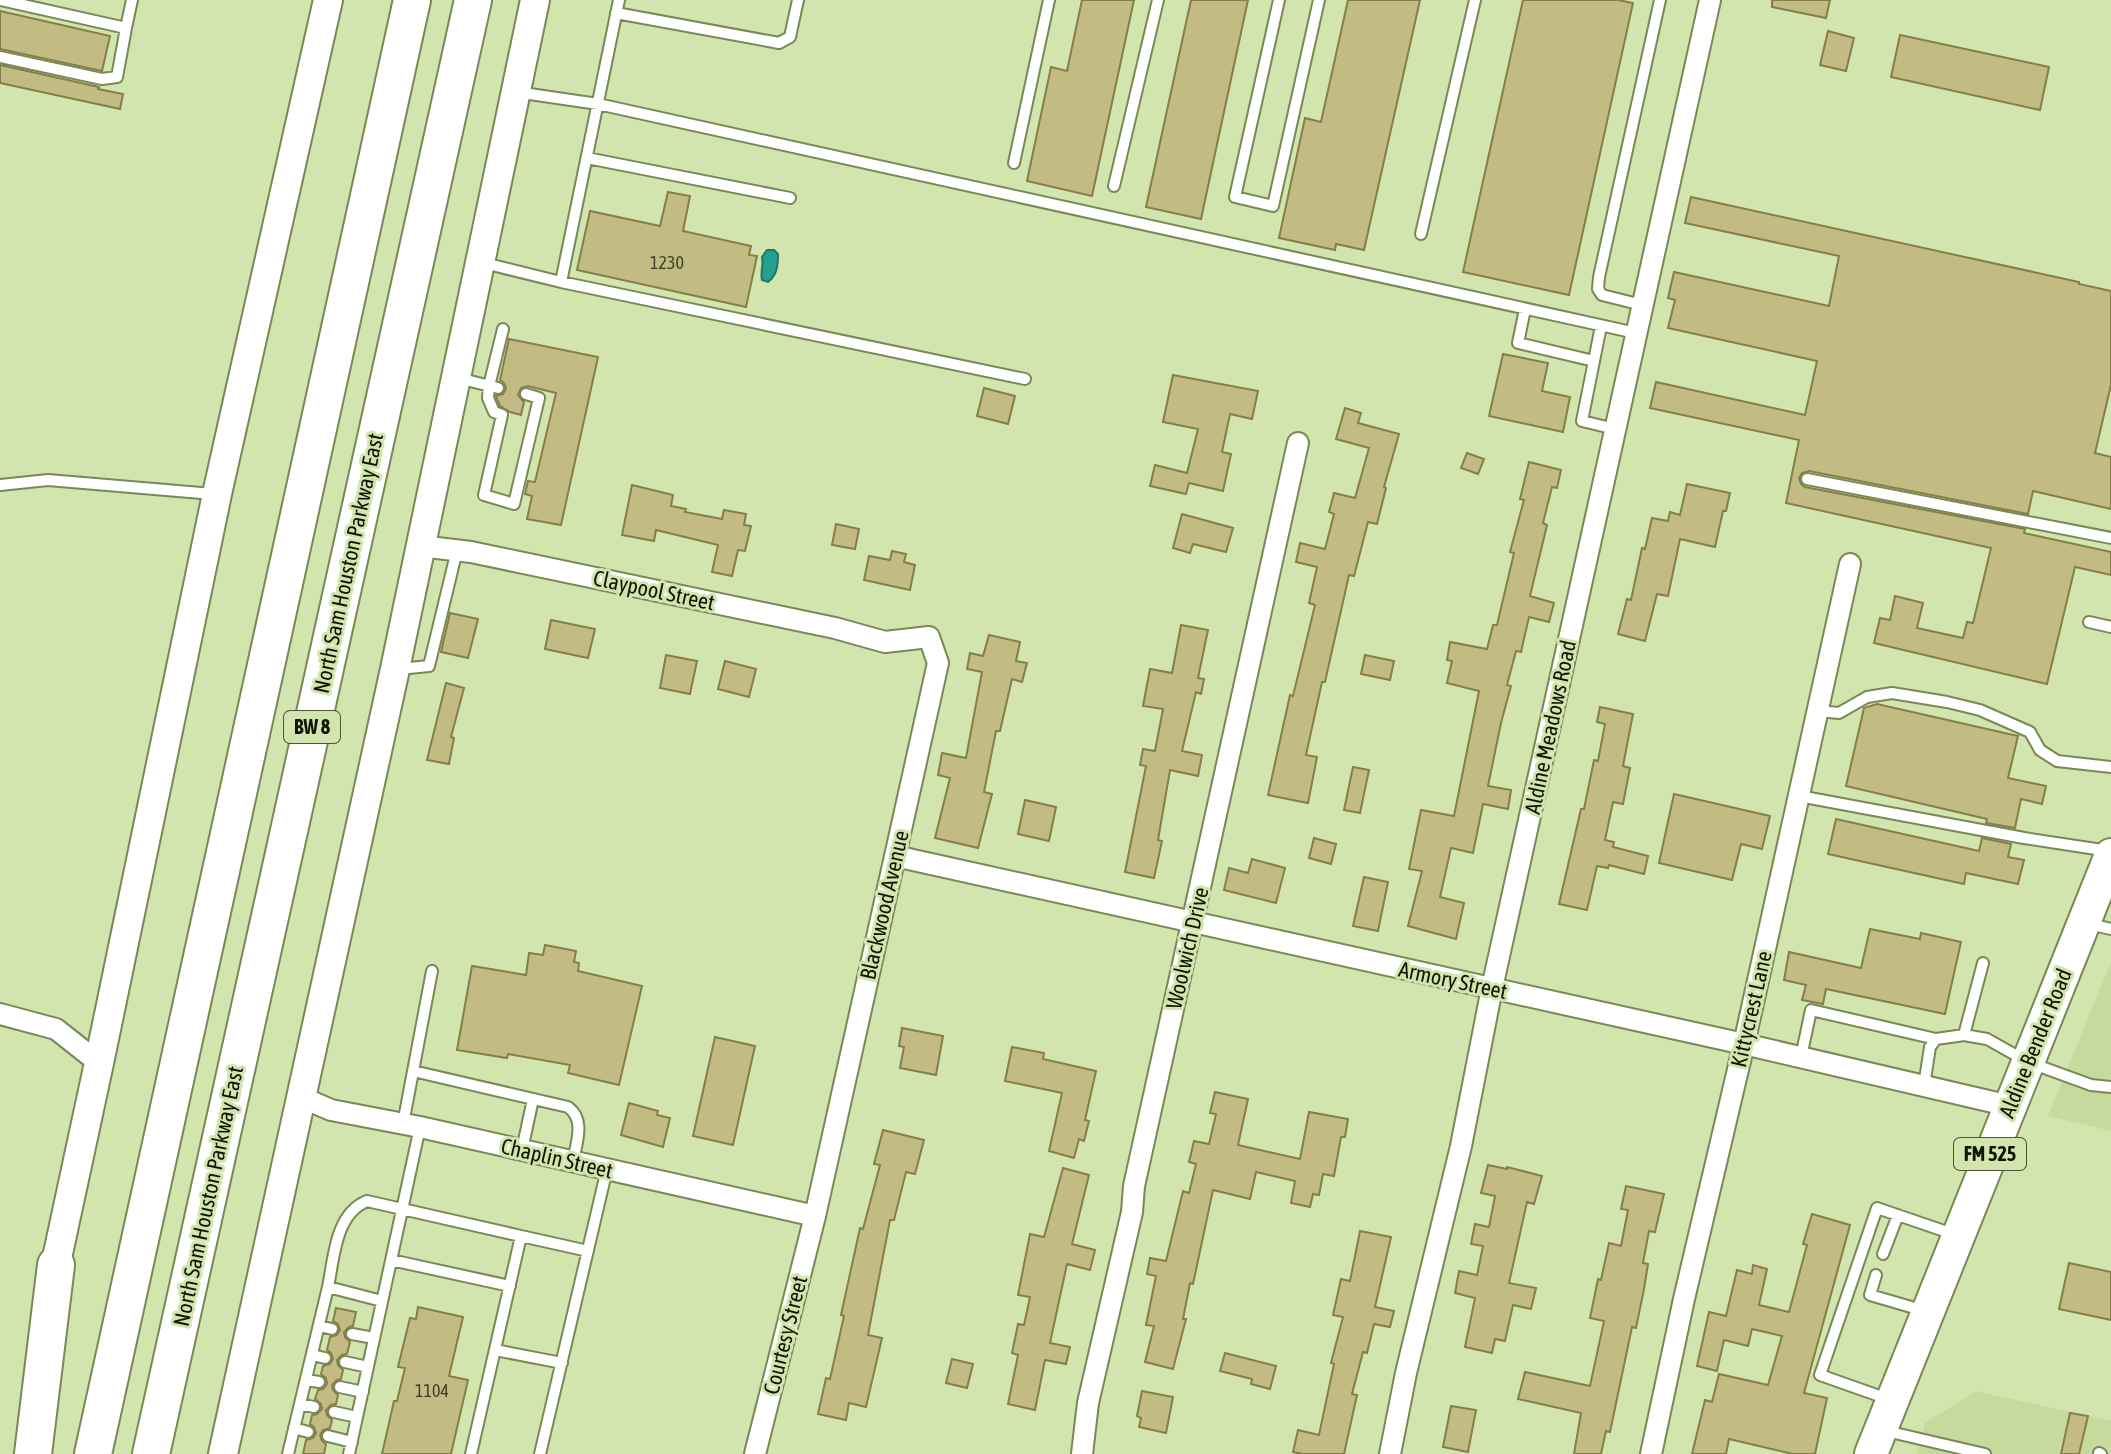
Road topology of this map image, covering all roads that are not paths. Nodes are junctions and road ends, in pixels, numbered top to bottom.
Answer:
1 (1, 0) edge
2 (132, 0) edge
3 (328, 0) edge
4 (412, 0) edge
5 (473, 0) edge
6 (535, 0) edge
7 (619, 0) edge
8 (798, 0) edge
9 (1049, 0) edge
10 (1158, 0) edge
11 (1279, 0) edge
12 (1319, 0) edge
13 (1475, 0) edge
14 (1660, 0) edge
15 (1710, 0) edge
16 (616, 13) junction
17 (126, 28) junction
18 (0, 57) edge
19 (515, 92) junction
20 (598, 104) junction
21 (587, 158) junction
22 (1014, 163) dead end
23 (1114, 186) dead end
24 (790, 198) dead end
25 (1421, 234) dead end
26 (480, 262) junction
27 (561, 282) junction
28 (1642, 305) junction
29 (1525, 309) junction
30 (1601, 326) junction
31 (503, 329) dead end
32 (1636, 333) junction
33 (1594, 361) junction
34 (456, 378) junction
35 (1025, 379) dead end
36 (494, 387) junction
37 (526, 394) dead end
38 (1615, 429) junction
39 (1298, 443) dead end
40 (1807, 479) dead end
41 (0, 485) edge
42 (217, 494) junction
43 (2111, 538) edge
44 (420, 546) junction
45 (457, 550) junction
46 (1850, 564) dead end
47 (2089, 622) dead end
48 (2111, 627) edge
49 (885, 642) joint
50 (395, 669) junction
51 (1818, 711) junction
52 (2111, 767) edge
53 (1799, 796) junction
54 (2111, 853) edge
55 (895, 856) junction
56 (1192, 923) junction
57 (2097, 926) edge
58 (1983, 963) dead end
59 (432, 971) dead end
60 (1492, 988) junction
61 (0, 1014) edge
62 (1964, 1035) junction
63 (1936, 1039) junction
64 (1744, 1044) junction
65 (1801, 1057) junction
66 (2028, 1062) junction
67 (99, 1063) junction
68 (413, 1071) junction
69 (1924, 1086) junction
70 (2111, 1087) edge
71 (301, 1097) junction
72 (533, 1099) junction
73 (2010, 1106) junction
74 (411, 1126) junction
75 (522, 1150) junction
76 (573, 1162) junction
77 (607, 1169) junction
78 (402, 1209) junction
79 (1898, 1215) junction
80 (815, 1216) junction
81 (521, 1236) junction
82 (1958, 1236) junction
83 (588, 1251) junction
84 (1883, 1254) dead end
85 (391, 1260) junction
86 (56, 1265) junction
87 (1876, 1275) dead end
88 (510, 1286) junction
89 (328, 1287) junction
90 (1850, 1289) junction
91 (1870, 1295) junction
92 (382, 1301) junction
93 (1928, 1312) junction
94 (319, 1326) junction
95 (332, 1329) dead end
96 (352, 1334) dead end
97 (374, 1338) junction
98 (495, 1350) junction
99 (312, 1355) junction
100 (325, 1358) dead end
101 (345, 1362) dead end
102 (562, 1363) junction
103 (368, 1367) junction
104 (306, 1380) junction
105 (319, 1382) dead end
106 (340, 1387) dead end
107 (363, 1392) junction
108 (300, 1404) junction
109 (314, 1407) dead end
110 (334, 1412) dead end
111 (357, 1417) junction
112 (294, 1428) junction
113 (1881, 1428) edge
114 (308, 1432) dead end
115 (328, 1436) dead end
116 (352, 1442) junction
117 (1940, 1449) edge
118 (14, 1454) edge
119 (33, 1454) edge
120 (93, 1454) edge
121 (151, 1454) edge
122 (223, 1454) edge
123 (288, 1454) edge
124 (349, 1454) edge
125 (471, 1454) edge
126 (540, 1454) edge
127 (755, 1454) edge
128 (1082, 1454) edge
129 (1390, 1454) edge
130 (1651, 1454) edge
131 (1985, 1454) edge

1 - 17 lane
2 - 17 lane
3 - 42 main road
4 - 120 highway, BW 8
5 - 121 highway, North Sam Houston Parkway East / BW 8
6 - 19 main road
7 - 16 lane
8 - 16 lane
9 - 22 lane
10 - 23 lane
11 - 12 lane
13 - 25 lane
14 - 28 lane
15 - 28 street, Aldine Meadows Road
16 - 20 lane
17 - 18 lane
19 - 20 lane
19 - 26 main road
20 - 21 lane
20 - 29 lane
21 - 24 lane
21 - 27 lane
26 - 27 lane
26 - 34 main road
27 - 35 lane
28 - 32 street, Aldine Meadows Road
29 - 30 lane
29 - 33 lane
30 - 32 lane
30 - 33 lane
31 - 36 lane
32 - 38 street, Aldine Meadows Road
33 - 38 lane
34 - 36 lane
34 - 44 main road
36 - 37 lane
38 - 60 street, Aldine Meadows Road
39 - 56 street, Woolwich Drive
40 - 43 lane
41 - 42 lane
42 - 67 main road
44 - 45 street, Claypool Street
44 - 50 main road
45 - 49 street, Claypool Street
45 - 50 lane
46 - 51 street, Kittycrest Lane
47 - 48 lane
49 - 55 street, Blackwood Avenue
50 - 71 main road
51 - 52 lane
51 - 53 street, Kittycrest Lane
53 - 54 lane
53 - 64 street, Kittycrest Lane
54 - 57 main road, Aldine Bender Road / FM 525
55 - 56 street, Armory Street
55 - 80 street, Blackwood Avenue
56 - 60 street, Armory Street
56 - 128 street, Woolwich Drive
57 - 66 main road, Aldine Bender Road / FM 525
58 - 62 lane
59 - 68 lane
60 - 64 street, Armory Street
60 - 129 street, Aldine Meadows Road
61 - 67 street
62 - 63 lane
62 - 66 lane
63 - 65 lane
63 - 69 lane
64 - 65 street, Armory Street
64 - 130 street, Kittycrest Lane
65 - 69 street, Armory Street
66 - 70 lane
66 - 73 main road, Aldine Bender Road / FM 525
67 - 86 main road
68 - 72 lane
68 - 74 lane
69 - 73 street, Armory Street
71 - 74 street, Chaplin Street
71 - 122 main road
72 - 75 lane
72 - 76 lane
73 - 82 main road, Aldine Bender Road / FM 525
74 - 75 street, Chaplin Street
74 - 78 lane
75 - 76 street, Chaplin Street
76 - 77 street, Chaplin Street
77 - 80 street, Chaplin Street
77 - 83 lane
78 - 81 lane
78 - 85 lane
78 - 89 lane
79 - 82 lane
79 - 84 lane
79 - 90 lane
80 - 127 street, Courtesy Street
81 - 83 lane
81 - 88 lane
82 - 93 main road, Aldine Bender Road / FM 525
83 - 102 lane
85 - 88 lane
85 - 92 lane
86 - 118 main road
86 - 119 highway
87 - 91 lane
88 - 98 lane
89 - 92 lane
89 - 94 lane
90 - 91 lane
90 - 113 lane
91 - 93 lane
92 - 97 lane
93 - 113 main road, Aldine Bender Road / FM 525
94 - 95 lane
94 - 99 lane
96 - 97 lane
97 - 103 lane
98 - 102 lane
98 - 125 lane
99 - 100 lane
99 - 104 lane
101 - 103 lane
102 - 126 lane
103 - 107 lane
104 - 105 lane
104 - 108 lane
106 - 107 lane
107 - 111 lane
108 - 109 lane
108 - 112 lane
110 - 111 lane
111 - 116 lane
112 - 114 lane
112 - 123 lane
113 - 117 lane
115 - 116 lane
116 - 124 lane
117 - 131 lane

